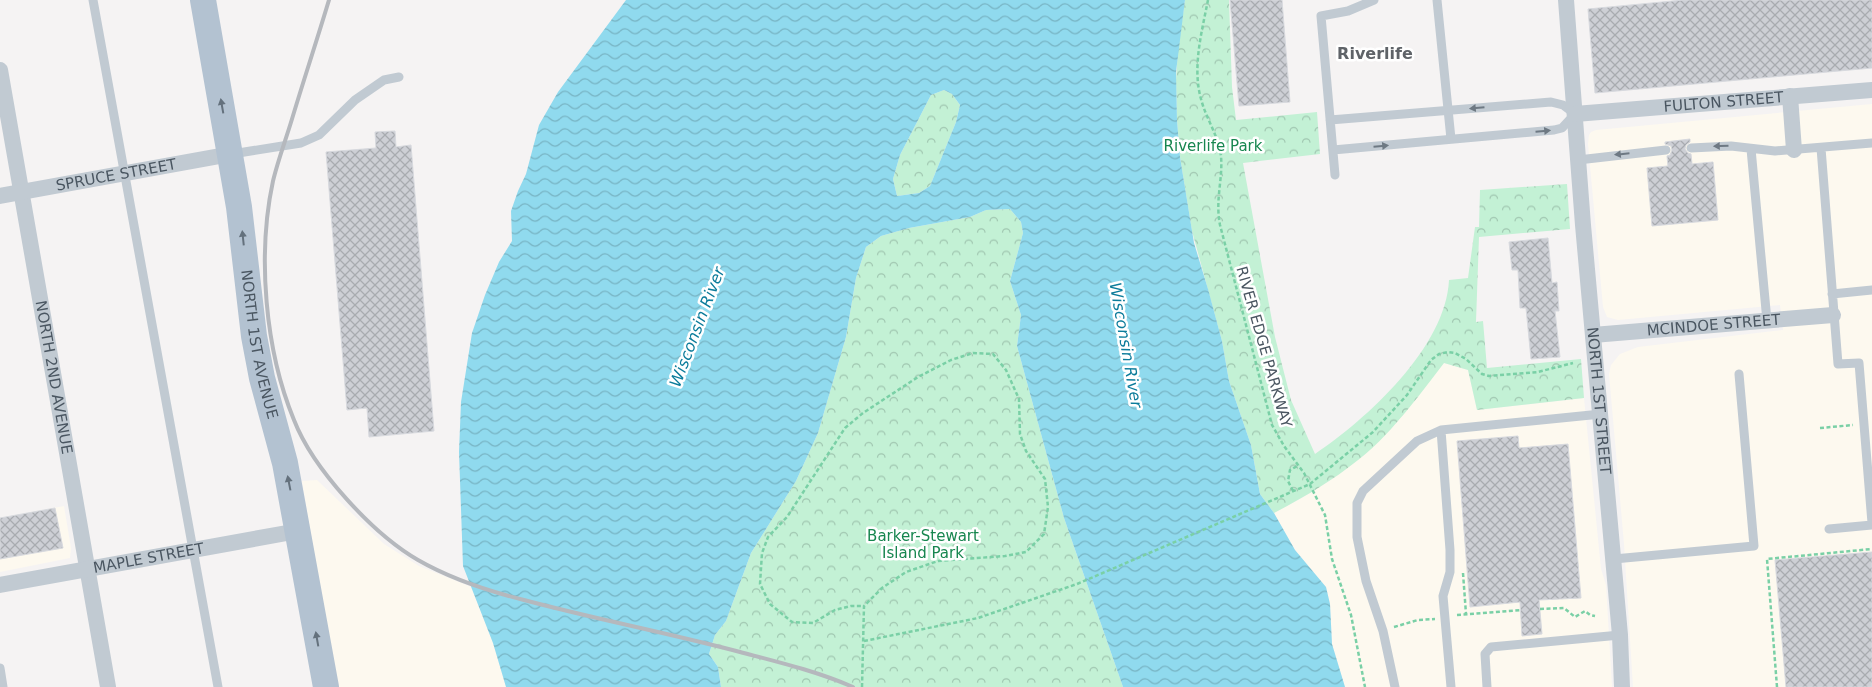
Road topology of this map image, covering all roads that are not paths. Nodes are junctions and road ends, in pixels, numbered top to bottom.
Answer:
1 (93, 0) edge
2 (203, 0) edge
3 (1374, 0) edge
4 (1437, 0) edge
5 (1566, 0) edge
6 (0, 70) edge
7 (399, 77) dead end
8 (1872, 90) edge
9 (1790, 96) junction
10 (1448, 111) junction
11 (1575, 114) junction
12 (1330, 120) junction
13 (1451, 139) junction
14 (1872, 143) edge
15 (1691, 148) dead end
16 (1821, 148) junction
17 (1751, 149) junction
18 (1333, 150) junction
19 (1666, 150) dead end
20 (1794, 150) junction
21 (231, 154) junction
22 (1578, 160) junction
23 (123, 173) junction
24 (1335, 175) dead end
25 (22, 192) junction
26 (0, 196) edge
27 (1872, 290) edge
28 (1832, 294) junction
29 (1833, 315) junction
30 (1767, 320) junction
31 (1593, 335) junction
32 (1739, 374) dead end
33 (1601, 414) junction
34 (1441, 430) junction
35 (1872, 524) edge
36 (1829, 529) dead end
37 (298, 531) junction
38 (193, 550) junction
39 (1614, 559) junction
40 (87, 568) junction
41 (0, 585) edge
42 (1620, 635) junction
43 (0, 668) edge
44 (3, 687) edge
45 (108, 687) edge
46 (218, 687) edge
47 (326, 687) edge
48 (1395, 687) edge
49 (1451, 687) edge
50 (1487, 687) edge
51 (1622, 687) edge

1 - 23 lane
21 -> 2 main road, NORTH 1ST AVENUE
3 - 12 lane
4 - 10 lane
5 - 11 street, NORTH 1ST STREET
6 - 25 street, NORTH 2ND AVENUE
7 - 21 lane
8 - 9 street, FULTON STREET
9 - 11 street, FULTON STREET
9 - 20 street
11 -> 10 lane
10 - 12 lane
10 - 13 lane
13 -> 11 lane
11 - 22 street, NORTH 1ST STREET
12 - 18 lane
18 -> 13 lane
14 - 16 lane
17 -> 15 lane
16 - 20 lane
16 - 28 lane
17 - 20 lane
17 - 30 lane
18 - 24 lane
19 -> 22 lane
21 - 23 street, SPRUCE STREET
37 -> 21 main road, NORTH 1ST AVENUE
22 - 31 street, NORTH 1ST STREET
23 - 25 street, SPRUCE STREET
23 - 38 lane
25 - 26 street, SPRUCE STREET
25 - 40 street, NORTH 2ND AVENUE
27 - 28 lane
28 - 29 lane
29 - 30 street, MCINDOE STREET
29 - 35 lane
30 - 31 street, MCINDOE STREET
31 - 33 street, NORTH 1ST STREET
32 - 39 lane
33 - 34 lane
33 - 39 street, NORTH 1ST STREET
34 - 48 lane
34 - 49 lane
35 - 36 lane
37 - 38 street, MAPLE STREET
47 -> 37 main road, NORTH 1ST AVENUE
38 - 40 street, MAPLE STREET
38 - 46 lane
39 - 42 street, NORTH 1ST STREET
40 - 41 street, MAPLE STREET
40 - 45 street, NORTH 2ND AVENUE
42 - 50 lane
42 - 51 street, NORTH 1ST STREET
43 - 44 lane

